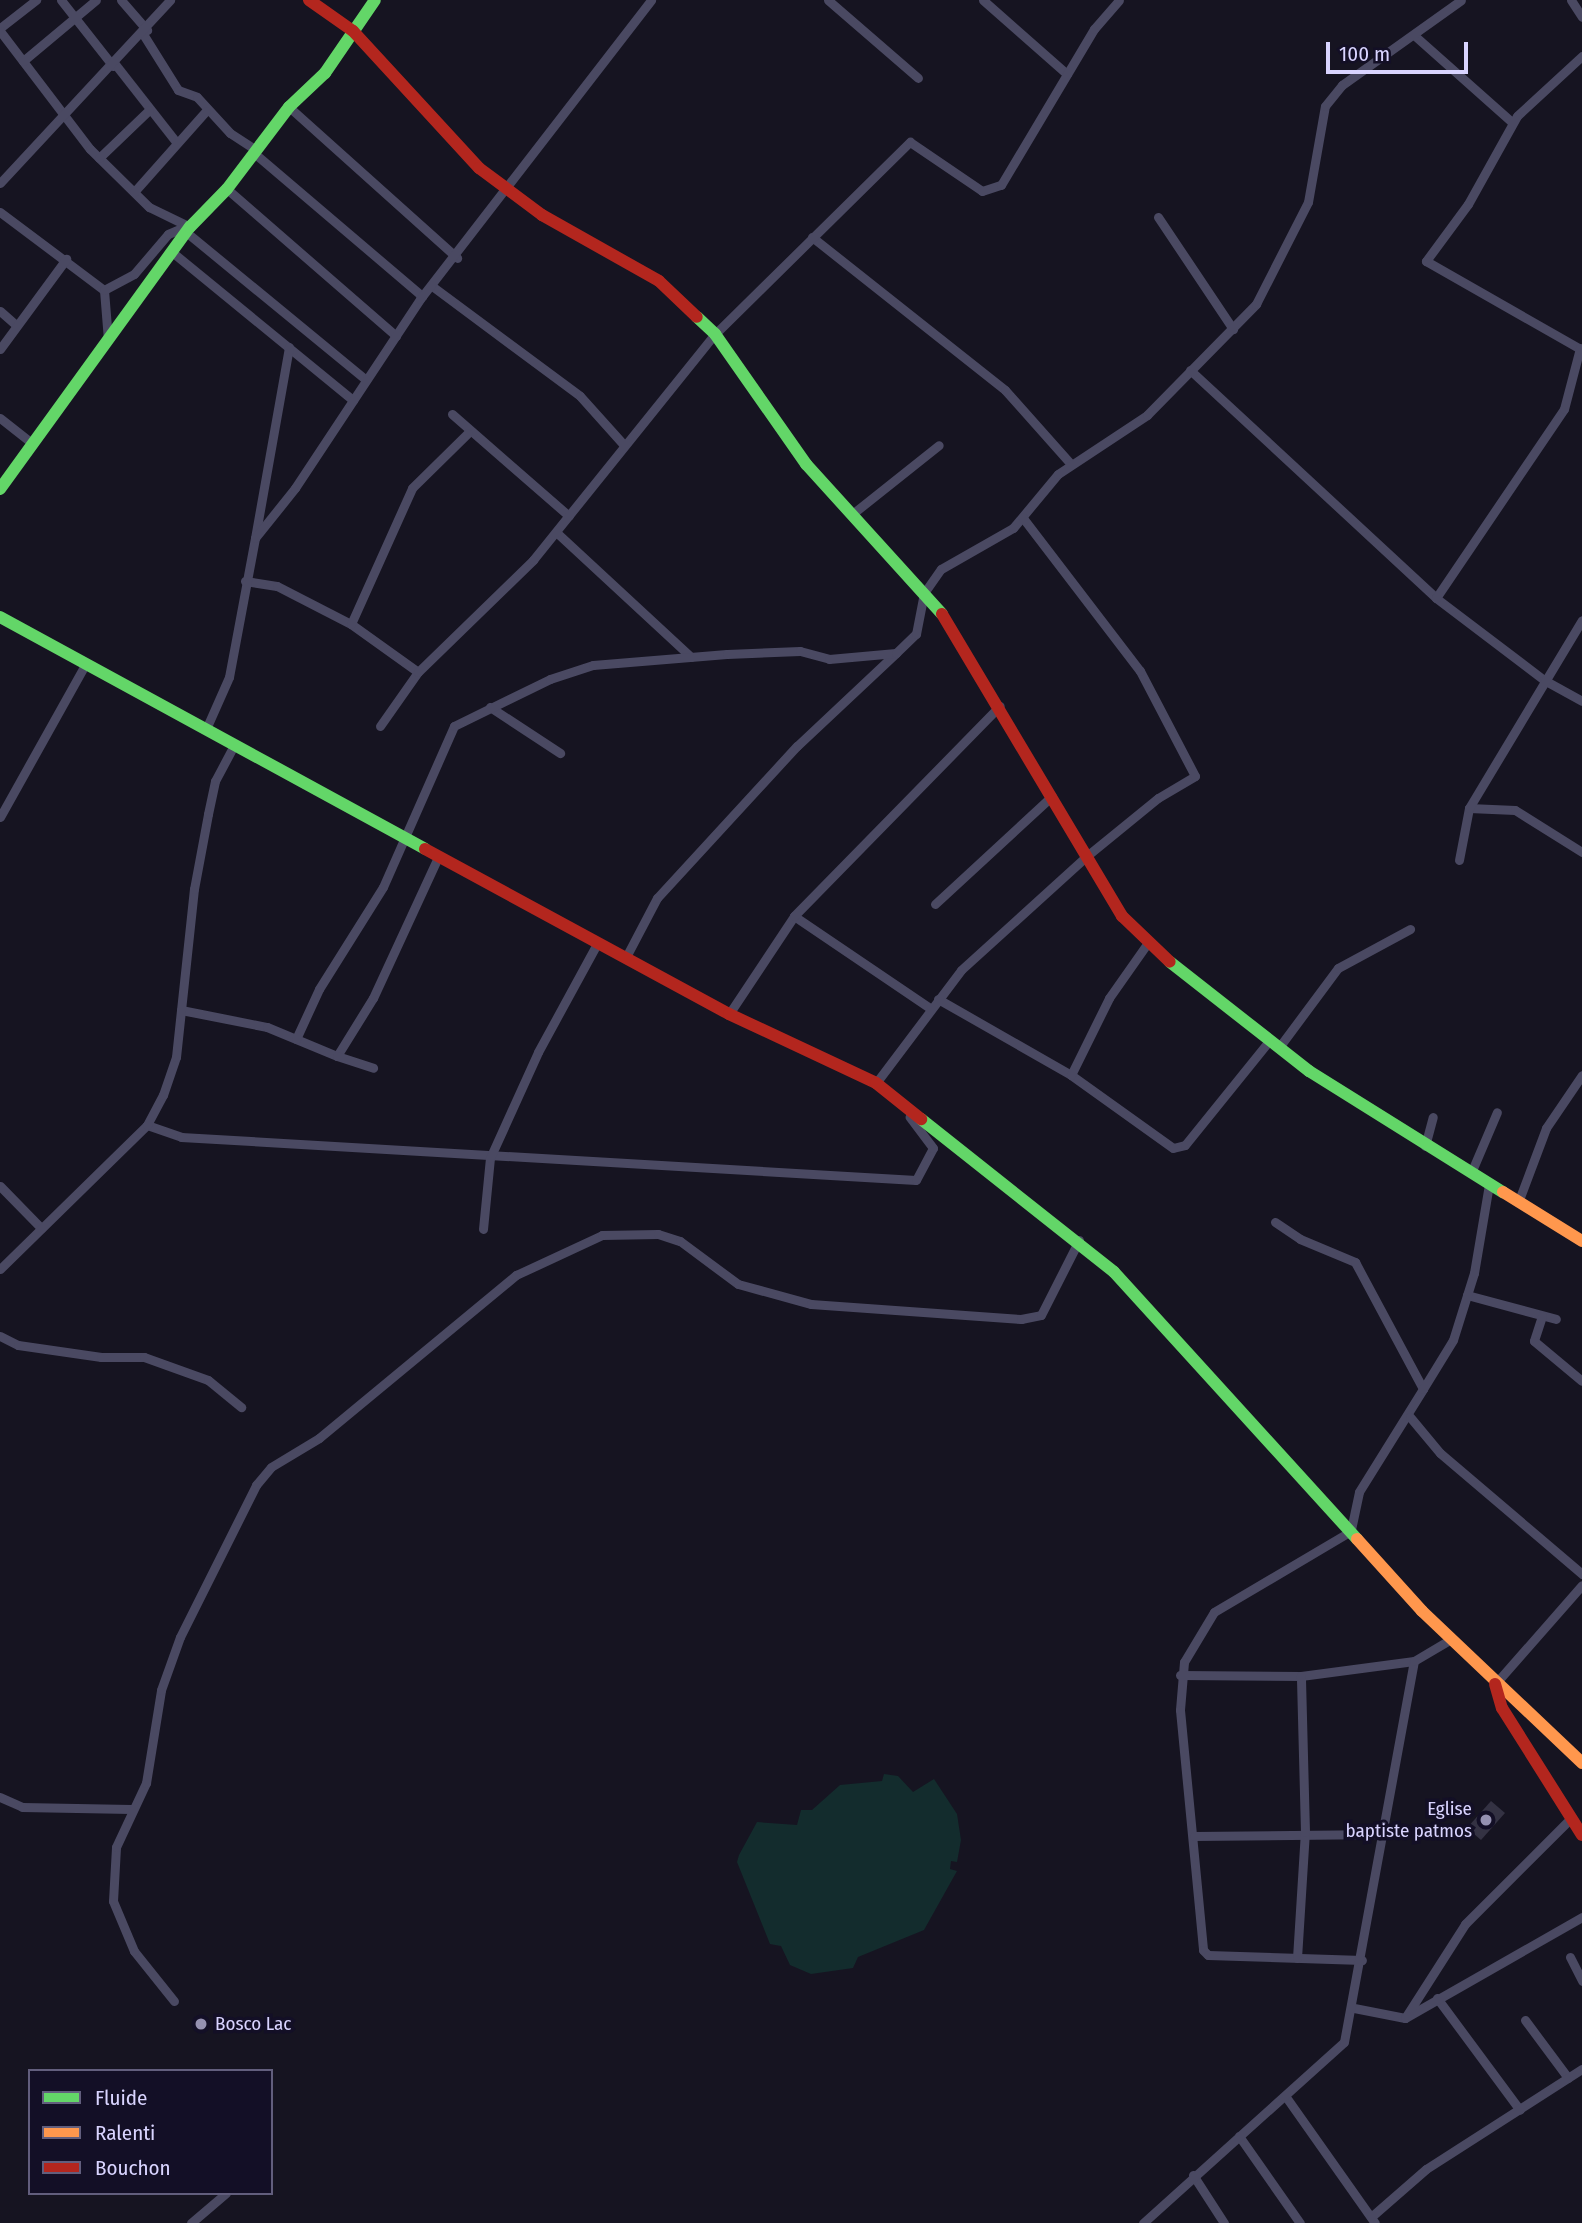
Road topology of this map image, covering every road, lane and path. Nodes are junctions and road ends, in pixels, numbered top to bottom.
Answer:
1 (36, 0) edge
2 (61, 0) edge
3 (96, 0) edge
4 (121, 0) edge
5 (170, 0) edge
6 (309, 0) edge
7 (375, 0) edge
8 (651, 0) edge
9 (828, 0) edge
10 (983, 0) edge
11 (1119, 0) edge
12 (1461, 0) edge
13 (1571, 0) edge
14 (74, 17) junction
15 (1582, 17) edge
16 (0, 29) edge
17 (354, 30) junction
18 (145, 32) junction
19 (1415, 36) junction
20 (1582, 56) edge
21 (23, 61) junction
22 (114, 65) junction
23 (1067, 74) junction
24 (918, 78) dead end
25 (289, 107) junction
26 (149, 110) junction
27 (206, 111) junction
28 (63, 117) junction
29 (1512, 122) junction
30 (177, 143) junction
31 (256, 151) junction
32 (99, 158) junction
33 (0, 183) edge
34 (505, 188) junction
35 (227, 189) junction
36 (134, 192) junction
37 (0, 212) edge
38 (1157, 217) dead end
39 (188, 228) junction
40 (812, 237) junction
41 (172, 252) junction
42 (457, 258) junction
43 (66, 259) junction
44 (432, 286) junction
45 (104, 290) junction
46 (422, 296) junction
47 (0, 312) edge
48 (16, 325) junction
49 (1233, 329) junction
50 (715, 334) junction
51 (396, 336) junction
52 (108, 340) junction
53 (289, 347) junction
54 (0, 349) edge
55 (1581, 349) edge
56 (1190, 370) junction
57 (366, 380) junction
58 (353, 400) junction
59 (452, 414) dead end
60 (0, 418) edge
61 (468, 433) junction
62 (33, 444) junction
63 (624, 445) junction
64 (939, 445) dead end
65 (1071, 464) junction
66 (0, 489) edge
67 (851, 515) junction
68 (569, 516) junction
69 (1023, 518) junction
70 (556, 532) junction
71 (255, 538) junction
72 (245, 581) junction
73 (924, 593) junction
74 (1436, 598) junction
75 (0, 617) edge
76 (1582, 620) edge
77 (351, 624) junction
78 (896, 653) junction
79 (691, 657) junction
80 (86, 663) junction
81 (418, 672) junction
82 (1544, 680) junction
83 (1582, 701) edge
84 (490, 706) junction
85 (1000, 706) junction
86 (380, 726) dead end
87 (206, 729) junction
88 (234, 746) junction
89 (559, 753) dead end
90 (1052, 796) junction
91 (1469, 808) junction
92 (0, 817) edge
93 (402, 836) junction
94 (1582, 852) edge
95 (439, 855) junction
96 (1088, 855) junction
97 (1460, 860) dead end
98 (935, 904) dead end
99 (794, 916) junction
100 (1410, 929) dead end
101 (598, 942) junction
102 (1147, 944) junction
103 (626, 957) junction
104 (937, 999) junction
105 (930, 1008) junction
106 (181, 1010) junction
107 (729, 1014) junction
108 (296, 1039) junction
109 (1275, 1043) junction
110 (337, 1056) junction
111 (373, 1068) dead end
112 (1071, 1075) junction
113 (1582, 1075) edge
114 (876, 1083) junction
115 (905, 1110) junction
116 (1497, 1112) dead end
117 (1433, 1117) dead end
118 (147, 1125) junction
119 (1425, 1146) junction
120 (490, 1157) junction
121 (1471, 1173) junction
122 (1489, 1184) junction
123 (0, 1186) edge
124 (1519, 1200) junction
125 (1275, 1222) dead end
126 (41, 1228) junction
127 (483, 1229) dead end
128 (1079, 1240) junction
129 (1582, 1241) edge
130 (0, 1269) edge
131 (1467, 1295) junction
132 (1542, 1316) junction
133 (1556, 1318) dead end
134 (0, 1336) edge
135 (1582, 1381) edge
136 (1423, 1389) junction
137 (241, 1407) dead end
138 (1410, 1417) junction
139 (1351, 1531) junction
140 (1582, 1574) edge
141 (1582, 1586) edge
142 (1451, 1639) junction
143 (1414, 1661) junction
144 (1180, 1675) junction
145 (1301, 1676) junction
146 (1495, 1684) junction
147 (1582, 1763) edge
148 (0, 1797) edge
149 (131, 1809) junction
150 (1577, 1813) edge
151 (1305, 1832) junction
152 (1382, 1834) junction
153 (1582, 1835) edge
154 (1194, 1836) junction
155 (1582, 1917) edge
156 (1570, 1956) dead end
157 (1297, 1958) junction
158 (1362, 1960) junction
159 (1582, 1981) edge
160 (1437, 1998) junction
161 (174, 2001) dead end
162 (1354, 2008) junction
163 (1405, 2018) junction
164 (1525, 2020) dead end
165 (1582, 2069) edge
166 (1568, 2078) junction
167 (1286, 2097) junction
168 (1520, 2110) junction
169 (1239, 2136) junction
170 (1193, 2175) junction
171 (224, 2195) edge
172 (1373, 2220) edge
173 (1148, 2221) edge
174 (191, 2223) edge
175 (1224, 2223) edge
176 (1300, 2223) edge

1 - 16 street
2 - 14 street
3 - 14 street
4 - 18 street
5 - 18 street
6 - 17 main road
7 - 17 main road
8 - 34 street
9 - 24 street
10 - 23 street
11 - 23 street
12 - 19 street
13 - 15 street
14 - 21 street
14 - 22 street
16 - 21 street
17 - 25 main road
17 - 34 main road
18 - 22 street
18 - 27 street
19 - 29 street
19 - 49 street
20 - 29 street
21 - 28 street
22 - 26 street
22 - 28 street
23 - 40 street
25 - 31 main road
25 - 42 street
26 - 30 street
26 - 32 street
27 - 30 street
27 - 31 street
28 - 32 street
28 - 33 street
29 - 55 street
30 - 36 street
31 - 35 main road
31 - 46 street
32 - 36 street
34 - 42 street
34 - 50 main road
35 - 39 main road
35 - 51 street
36 - 39 street
37 - 43 street
38 - 49 street
39 - 41 main road
39 - 45 street
39 - 57 street
40 - 50 street
40 - 65 street
41 - 52 main road
41 - 53 street
42 - 44 street
43 - 45 street
43 - 48 street
44 - 46 street
44 - 63 street
45 - 52 street
46 - 51 street
47 - 48 street
48 - 54 street
49 - 56 street
50 - 63 street
50 - 67 main road
51 - 57 street
52 - 62 main road
53 - 58 street
53 - 71 street
55 - 74 street
56 - 65 street
56 - 74 street
57 - 58 street
58 - 71 street
59 - 61 street
60 - 62 street
61 - 68 street
61 - 77 street
62 - 66 main road
63 - 68 street
64 - 67 street
65 - 69 street
67 - 73 main road
68 - 70 street
69 - 73 street
69 - 96 street
70 - 79 street
70 - 81 street
71 - 72 street
72 - 77 street
72 - 87 street
73 - 78 street
73 - 85 main road
74 - 82 street
75 - 80 main road
76 - 82 street
77 - 81 street
78 - 79 street
78 - 103 street
79 - 84 street
80 - 87 main road
80 - 92 street
81 - 86 street
82 - 83 street
82 - 91 street
84 - 89 street
84 - 93 street
85 - 90 main road
85 - 99 street
87 - 88 main road
88 - 93 main road
88 - 106 street
90 - 96 main road
90 - 98 street
91 - 94 street
91 - 97 street
93 - 95 main road
93 - 108 street
95 - 101 main road
95 - 110 street
96 - 102 main road
96 - 104 street
99 - 105 street
99 - 107 street
100 - 109 street
101 - 103 main road
101 - 120 street
102 - 109 main road
102 - 112 street
103 - 107 main road
104 - 105 street
104 - 112 street
105 - 114 street
106 - 108 street
106 - 118 street
107 - 114 main road
108 - 110 street
109 - 112 street
109 - 119 main road
110 - 111 street
113 - 124 street
114 - 115 main road
115 - 120 street
115 - 128 main road
116 - 121 street
117 - 119 street
118 - 120 street
118 - 126 street
119 - 121 main road
120 - 127 street
121 - 122 main road
122 - 124 main road
122 - 131 street
123 - 126 street
124 - 129 main road
125 - 136 street
126 - 130 street
128 - 139 main road
128 - 149 street
131 - 132 street
131 - 136 street
132 - 133 street
132 - 135 street
134 - 137 street
136 - 138 street
138 - 139 street
138 - 140 street
139 - 142 main road
139 - 144 street
141 - 146 street
142 - 143 street
142 - 146 main road
143 - 145 street
143 - 152 street
144 - 145 street
144 - 154 street
145 - 151 street
146 - 147 main road
146 - 150 main road
148 - 149 street
149 - 161 street
150 - 153 main road
150 - 163 street
151 - 152 street
151 - 154 street
151 - 157 street
152 - 158 street
154 - 157 street
155 - 160 street
156 - 159 street
157 - 158 street
158 - 162 street
160 - 163 street
160 - 168 street
162 - 163 street
162 - 167 street
164 - 166 street
165 - 166 street
166 - 168 street
167 - 169 street
167 - 172 street
168 - 172 street
169 - 170 street
169 - 176 street
170 - 173 street
170 - 175 street
171 - 174 street

